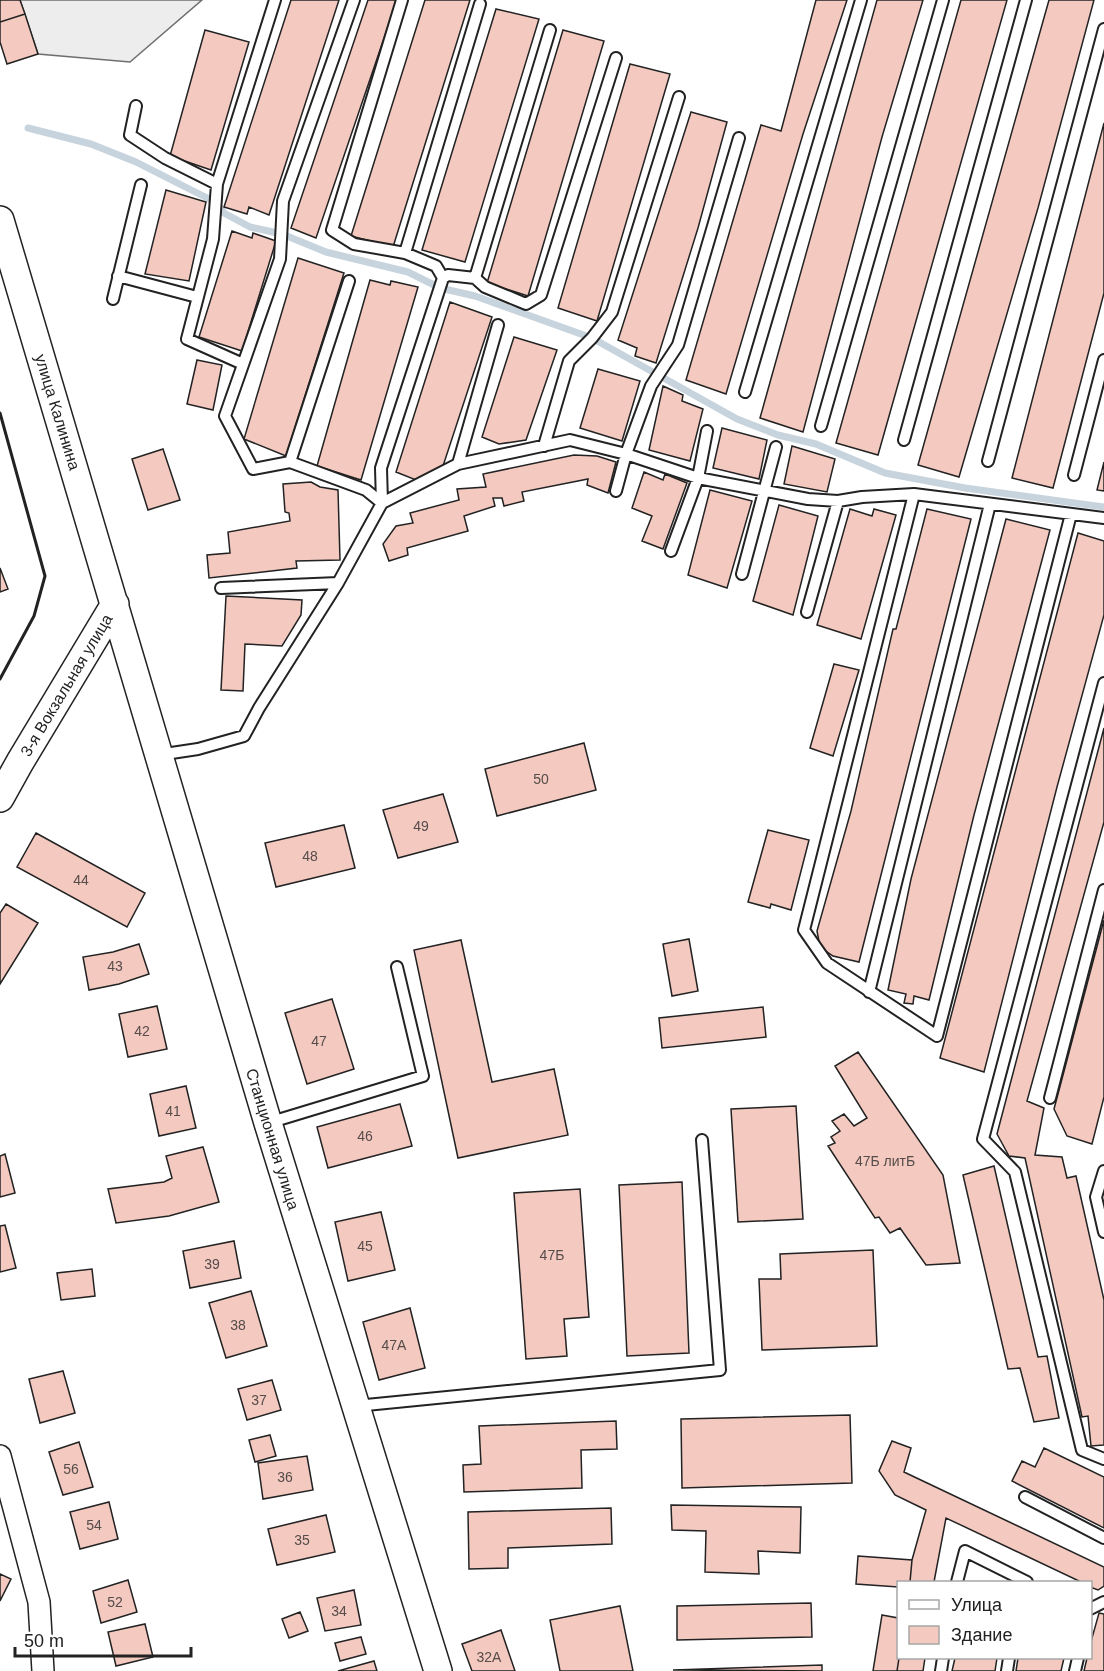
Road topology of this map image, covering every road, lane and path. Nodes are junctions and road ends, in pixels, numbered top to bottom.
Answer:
1 (275, 0) edge
2 (354, 0) edge
3 (402, 0) edge
4 (861, 0) edge
5 (943, 0) edge
6 (1026, 0) edge
7 (480, 4) dead end
8 (1104, 29) edge
9 (550, 30) dead end
10 (616, 58) dead end
11 (679, 97) dead end
12 (136, 106) dead end
13 (739, 138) dead end
14 (217, 184) junction
15 (141, 185) dead end
16 (0, 220) edge
17 (405, 253) junction
18 (118, 276) junction
19 (443, 278) junction
20 (475, 278) junction
21 (349, 281) dead end
22 (197, 297) junction
23 (113, 298) dead end
24 (498, 325) dead end
25 (1104, 360) edge
26 (243, 364) junction
27 (746, 392) dead end
28 (821, 426) dead end
29 (707, 431) dead end
30 (904, 440) dead end
31 (544, 446) junction
32 (776, 447) dead end
33 (626, 454) junction
34 (988, 461) dead end
35 (290, 462) junction
36 (458, 464) junction
37 (1074, 475) dead end
38 (699, 478) junction
39 (764, 490) junction
40 (616, 491) dead end
41 (914, 494) junction
42 (838, 501) junction
43 (382, 504) junction
44 (990, 504) junction
45 (1071, 514) junction
46 (1104, 518) edge
47 (671, 551) dead end
48 (742, 574) dead end
49 (338, 583) junction
50 (221, 588) dead end
51 (116, 604) junction
52 (807, 612) dead end
53 (1104, 683) edge
54 (158, 755) junction
55 (0, 798) edge
56 (1104, 890) edge
57 (397, 967) dead end
58 (868, 992) junction
59 (1050, 1098) dead end
60 (268, 1123) junction
61 (702, 1140) dead end
62 (1104, 1171) edge
63 (1104, 1232) edge
64 (356, 1406) junction
65 (0, 1456) edge
66 (1104, 1459) edge
67 (1025, 1497) dead end
68 (1104, 1538) edge
69 (957, 1581) edge
70 (1025, 1581) edge
71 (43, 1671) edge
72 (438, 1671) edge

1 - 14 lane
2 - 26 lane
3 - 17 lane
4 - 27 lane
5 - 28 lane
6 - 30 lane
7 - 17 lane
8 - 34 lane
9 - 20 lane
10 - 20 lane
11 - 31 lane
12 - 14 lane
13 - 33 lane
14 - 22 lane
15 - 18 lane
16 - 51 street, улица Калинина
17 - 19 lane
18 - 22 lane
18 - 23 lane
19 - 20 lane
19 - 43 lane
21 - 35 lane
22 - 26 lane
24 - 36 lane
25 - 37 lane
26 - 35 lane
29 - 38 lane
31 - 33 lane
31 - 36 lane
32 - 39 lane
33 - 38 lane
33 - 40 lane
35 - 43 lane
36 - 43 lane
38 - 39 lane
38 - 47 lane
39 - 42 lane
39 - 48 lane
41 - 42 lane
41 - 44 lane
41 - 58 lane
42 - 52 lane
43 - 49 lane
44 - 45 lane
44 - 58 lane
45 - 46 lane
45 - 58 lane
49 - 50 lane
49 - 54 lane
51 - 54 street, Станционная улица
51 - 55 street, 3-я Вокзальная улица
53 - 66 lane
54 - 60 street, Станционная улица
56 - 59 lane
57 - 60 lane
60 - 64 street, Станционная улица
61 - 64 lane
62 - 63 lane
64 - 72 street, Станционная улица
65 - 71 street
67 - 68 lane
69 - 70 lane

